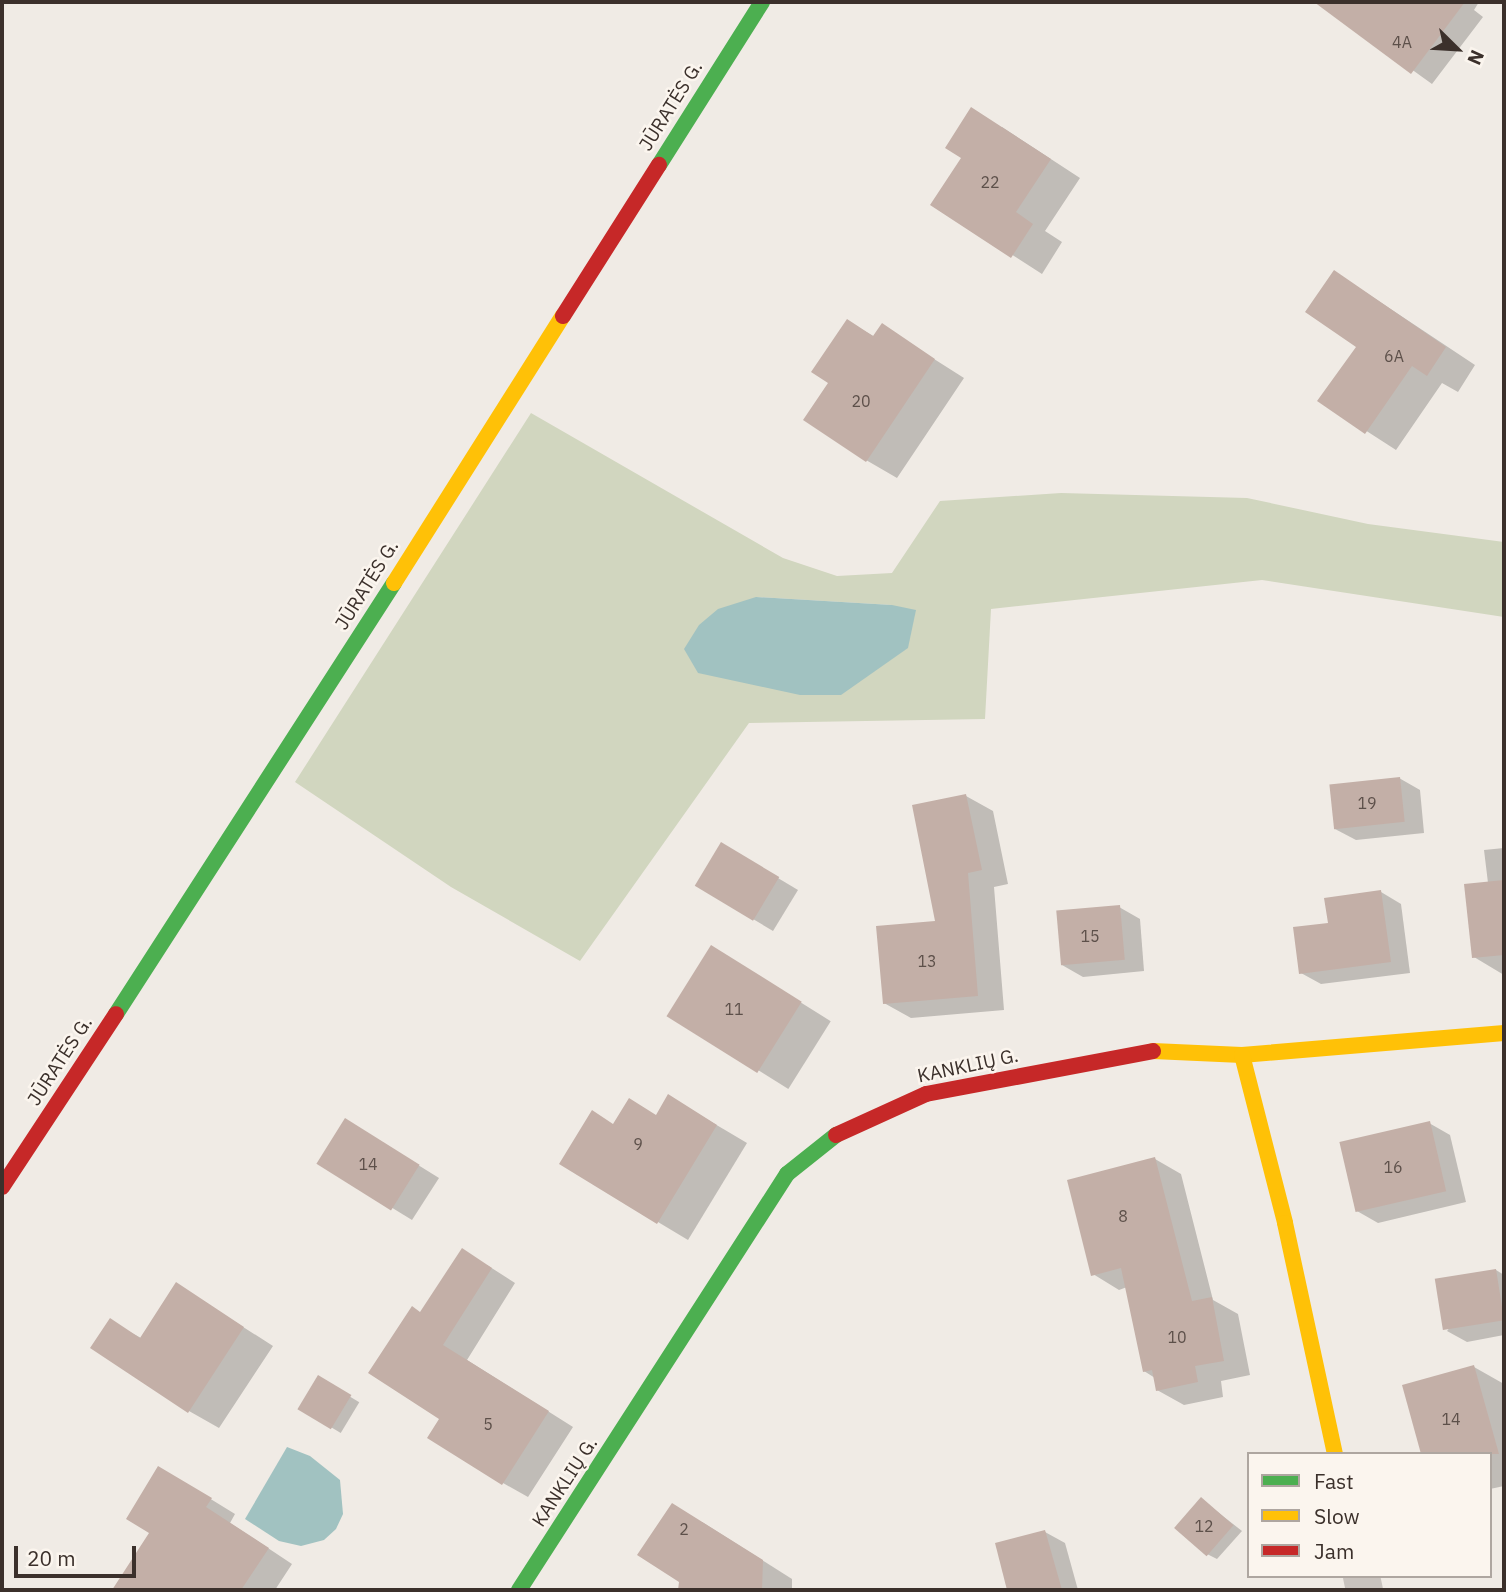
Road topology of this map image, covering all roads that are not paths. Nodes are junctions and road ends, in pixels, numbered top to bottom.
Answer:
1 (762, 2) edge
2 (1504, 1033) edge
3 (1242, 1055) junction
4 (2, 1187) edge
5 (1335, 1452) edge
6 (519, 1590) edge

1 - 4 street, JŪRATĖS G.
2 - 3 street, KANKLIŲ G.
3 - 5 street
3 - 6 street, KANKLIŲ G.

